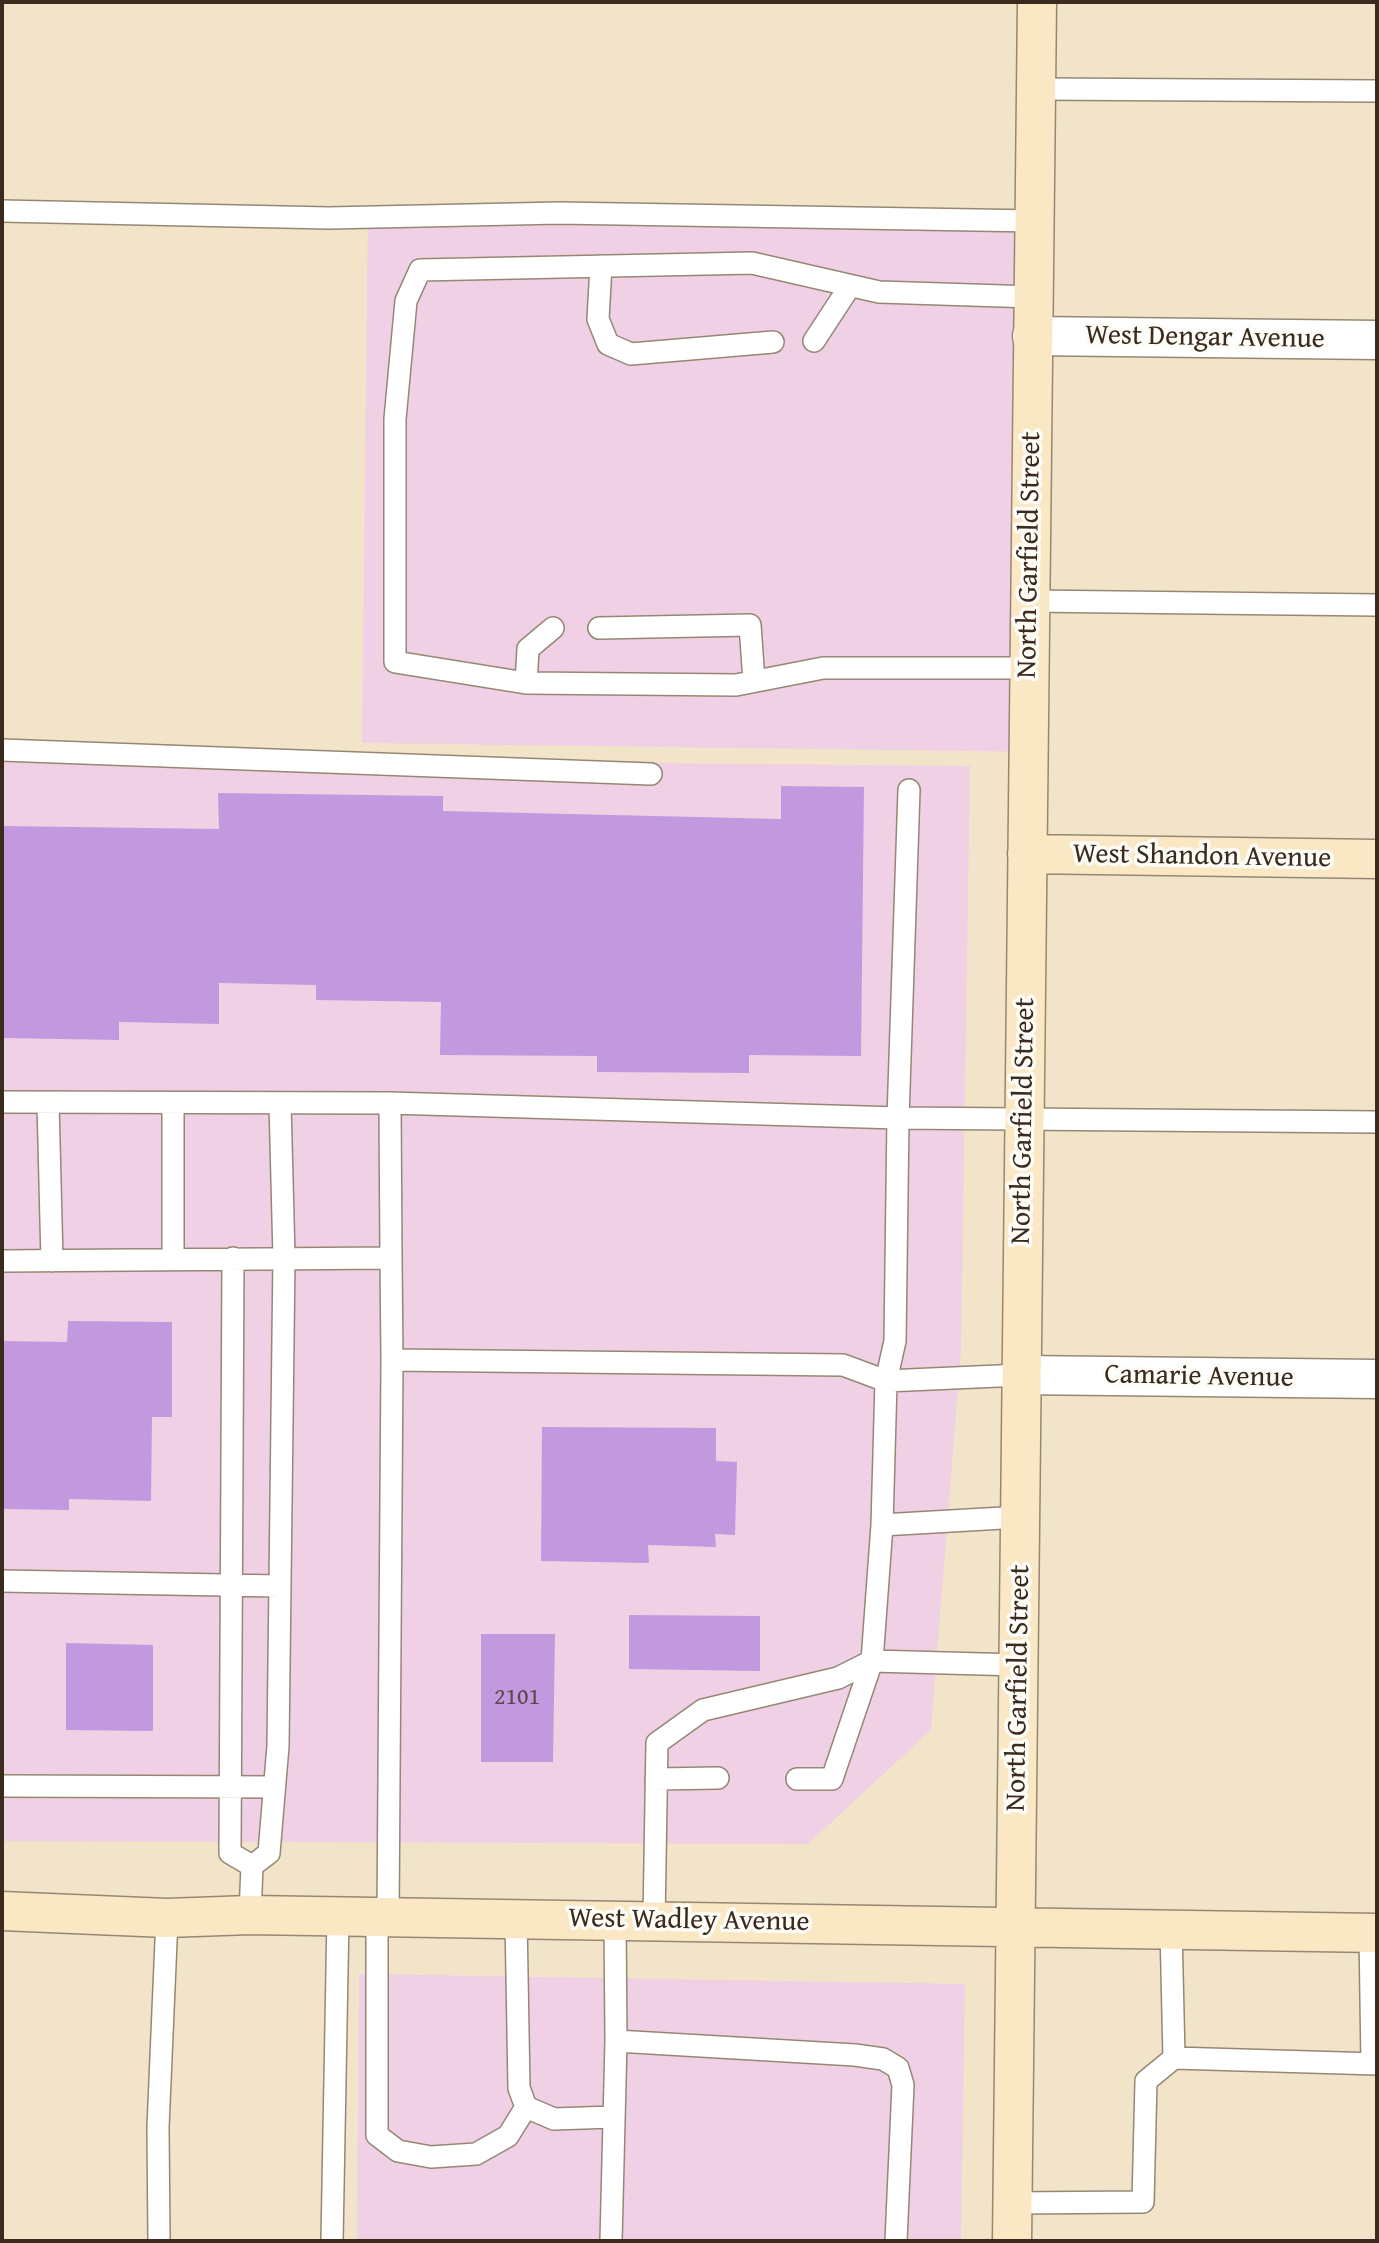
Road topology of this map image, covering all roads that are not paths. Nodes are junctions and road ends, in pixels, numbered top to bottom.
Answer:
1 (1037, 2) edge
2 (1037, 89) junction
3 (1377, 91) edge
4 (2, 211) edge
5 (1035, 221) junction
6 (601, 266) junction
7 (850, 286) junction
8 (1033, 297) junction
9 (1032, 335) junction
10 (1377, 340) edge
11 (814, 341) dead end
12 (773, 342) dead end
13 (1030, 601) junction
14 (1377, 605) edge
15 (553, 628) dead end
16 (600, 628) dead end
17 (1029, 668) junction
18 (754, 681) junction
19 (526, 683) junction
20 (2, 750) edge
21 (651, 774) dead end
22 (909, 790) dead end
23 (1027, 854) junction
24 (1377, 859) edge
25 (2, 1102) edge
26 (48, 1103) junction
27 (173, 1103) junction
28 (281, 1103) junction
29 (390, 1104) junction
30 (898, 1118) junction
31 (1024, 1118) junction
32 (1377, 1122) edge
33 (284, 1257) junction
34 (173, 1258) junction
35 (233, 1258) junction
36 (391, 1258) junction
37 (2, 1261) edge
38 (52, 1261) junction
39 (392, 1360) junction
40 (1021, 1375) junction
41 (1377, 1379) edge
42 (886, 1381) junction
43 (1020, 1517) junction
44 (882, 1525) junction
45 (2, 1581) edge
46 (230, 1586) junction
47 (279, 1586) junction
48 (872, 1661) junction
49 (1019, 1665) junction
50 (718, 1778) dead end
51 (797, 1779) dead end
52 (656, 1780) junction
53 (2, 1786) edge
54 (274, 1787) junction
55 (230, 1788) junction
56 (252, 1866) junction
57 (2, 1911) edge
58 (250, 1915) junction
59 (338, 1916) junction
60 (382, 1916) junction
61 (167, 1918) junction
62 (516, 1919) junction
63 (615, 1920) junction
64 (654, 1920) junction
65 (1016, 1925) junction
66 (1171, 1928) junction
67 (1374, 1933) edge
68 (616, 2041) junction
69 (1174, 2058) junction
70 (1374, 2064) edge
71 (526, 2107) junction
72 (612, 2117) junction
73 (1012, 2203) junction
74 (159, 2241) edge
75 (332, 2241) edge
76 (611, 2241) edge
77 (896, 2241) edge
78 (1012, 2241) edge

1 - 2 main road, North Garfield Street
2 - 3 lane
2 - 5 main road, North Garfield Street
4 - 5 lane
5 - 8 main road, North Garfield Street
6 - 7 lane
6 - 12 lane
6 - 19 lane
7 - 8 lane
7 - 11 lane
8 - 9 main road, North Garfield Street
9 - 10 street, West Dengar Avenue
9 - 13 main road, North Garfield Street
13 - 14 lane
13 - 17 main road, North Garfield Street
15 - 19 lane
16 - 18 lane
17 - 18 lane
17 - 23 main road, North Garfield Street
18 - 19 lane
20 - 21 lane
22 - 30 lane
23 - 24 main road, West Shandon Avenue
23 - 31 main road, North Garfield Street
25 - 26 lane
26 - 27 lane
26 - 38 lane
27 - 28 lane
27 - 34 lane
28 - 29 lane
28 - 33 lane
29 - 30 lane
29 - 36 lane
30 - 31 lane
30 - 42 lane
31 - 32 lane
31 - 40 main road, North Garfield Street
33 - 35 lane
33 - 36 lane
33 - 47 lane
34 - 35 lane
34 - 38 lane
35 - 46 lane
36 - 39 lane
37 - 38 lane
39 - 42 lane
39 - 60 lane
40 - 41 street, Camarie Avenue
40 - 42 lane
40 - 43 main road, North Garfield Street
42 - 44 lane
43 - 44 lane
43 - 49 main road, North Garfield Street
44 - 48 lane
45 - 46 lane
46 - 47 lane
46 - 55 lane
47 - 54 lane
48 - 49 lane
48 - 51 lane
48 - 52 lane
49 - 65 main road, North Garfield Street
50 - 52 lane
52 - 64 lane
53 - 55 lane
54 - 55 lane
54 - 56 lane
55 - 56 lane
56 - 58 lane
57 - 61 main road, West Wadley Avenue
58 - 59 main road, West Wadley Avenue
58 - 61 main road, West Wadley Avenue
59 - 60 main road, West Wadley Avenue
59 - 75 lane
60 - 62 main road, West Wadley Avenue
60 - 71 lane
61 - 74 lane
62 - 63 main road, West Wadley Avenue
62 - 71 lane
63 - 64 main road, West Wadley Avenue
63 - 68 lane
64 - 65 main road, West Wadley Avenue
65 - 66 main road, West Wadley Avenue
65 - 73 main road, North Garfield Street
66 - 67 main road, West Wadley Avenue
66 - 69 lane
67 - 70 lane
68 - 72 lane
68 - 77 lane
69 - 70 lane
69 - 73 lane
71 - 72 lane
72 - 76 lane
73 - 78 main road, North Garfield Street

